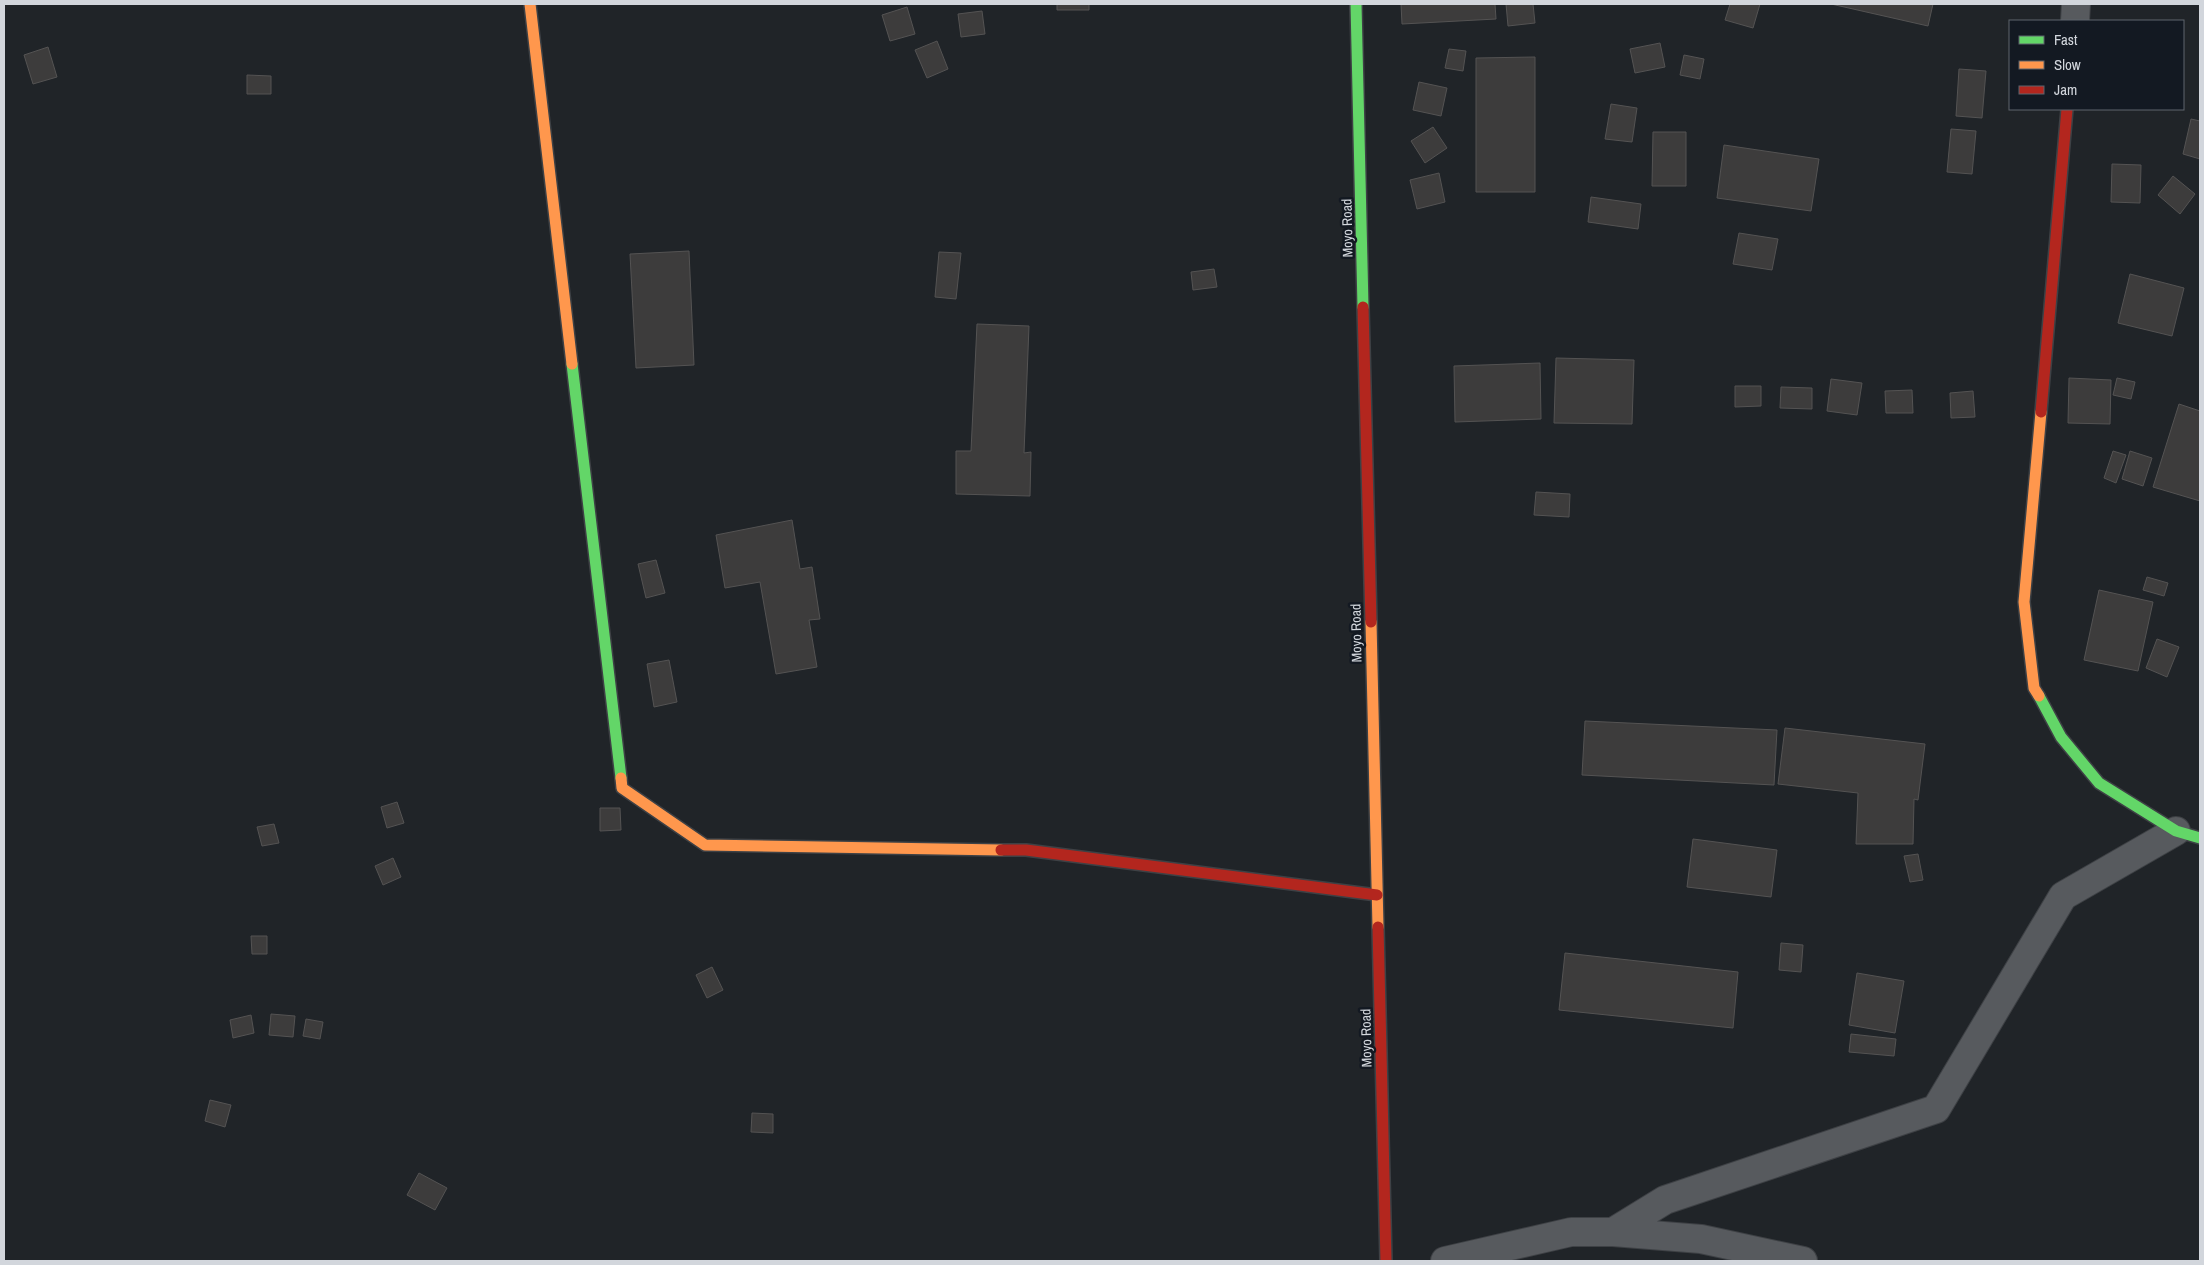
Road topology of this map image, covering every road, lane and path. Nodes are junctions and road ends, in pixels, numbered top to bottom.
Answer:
1 (530, 4) edge
2 (1356, 4) edge
3 (2076, 4) edge
4 (2075, 20) edge
5 (2067, 110) edge
6 (2188, 835) edge
7 (1377, 895) junction
8 (1613, 1232) junction
9 (1386, 1261) edge
10 (1445, 1261) edge
11 (1803, 1261) edge

1 - 7 street
2 - 7 street, Moyo Road
3 - 4 street
5 - 6 street
6 - 8 street
7 - 9 street, Moyo Road
8 - 10 street
8 - 11 street

